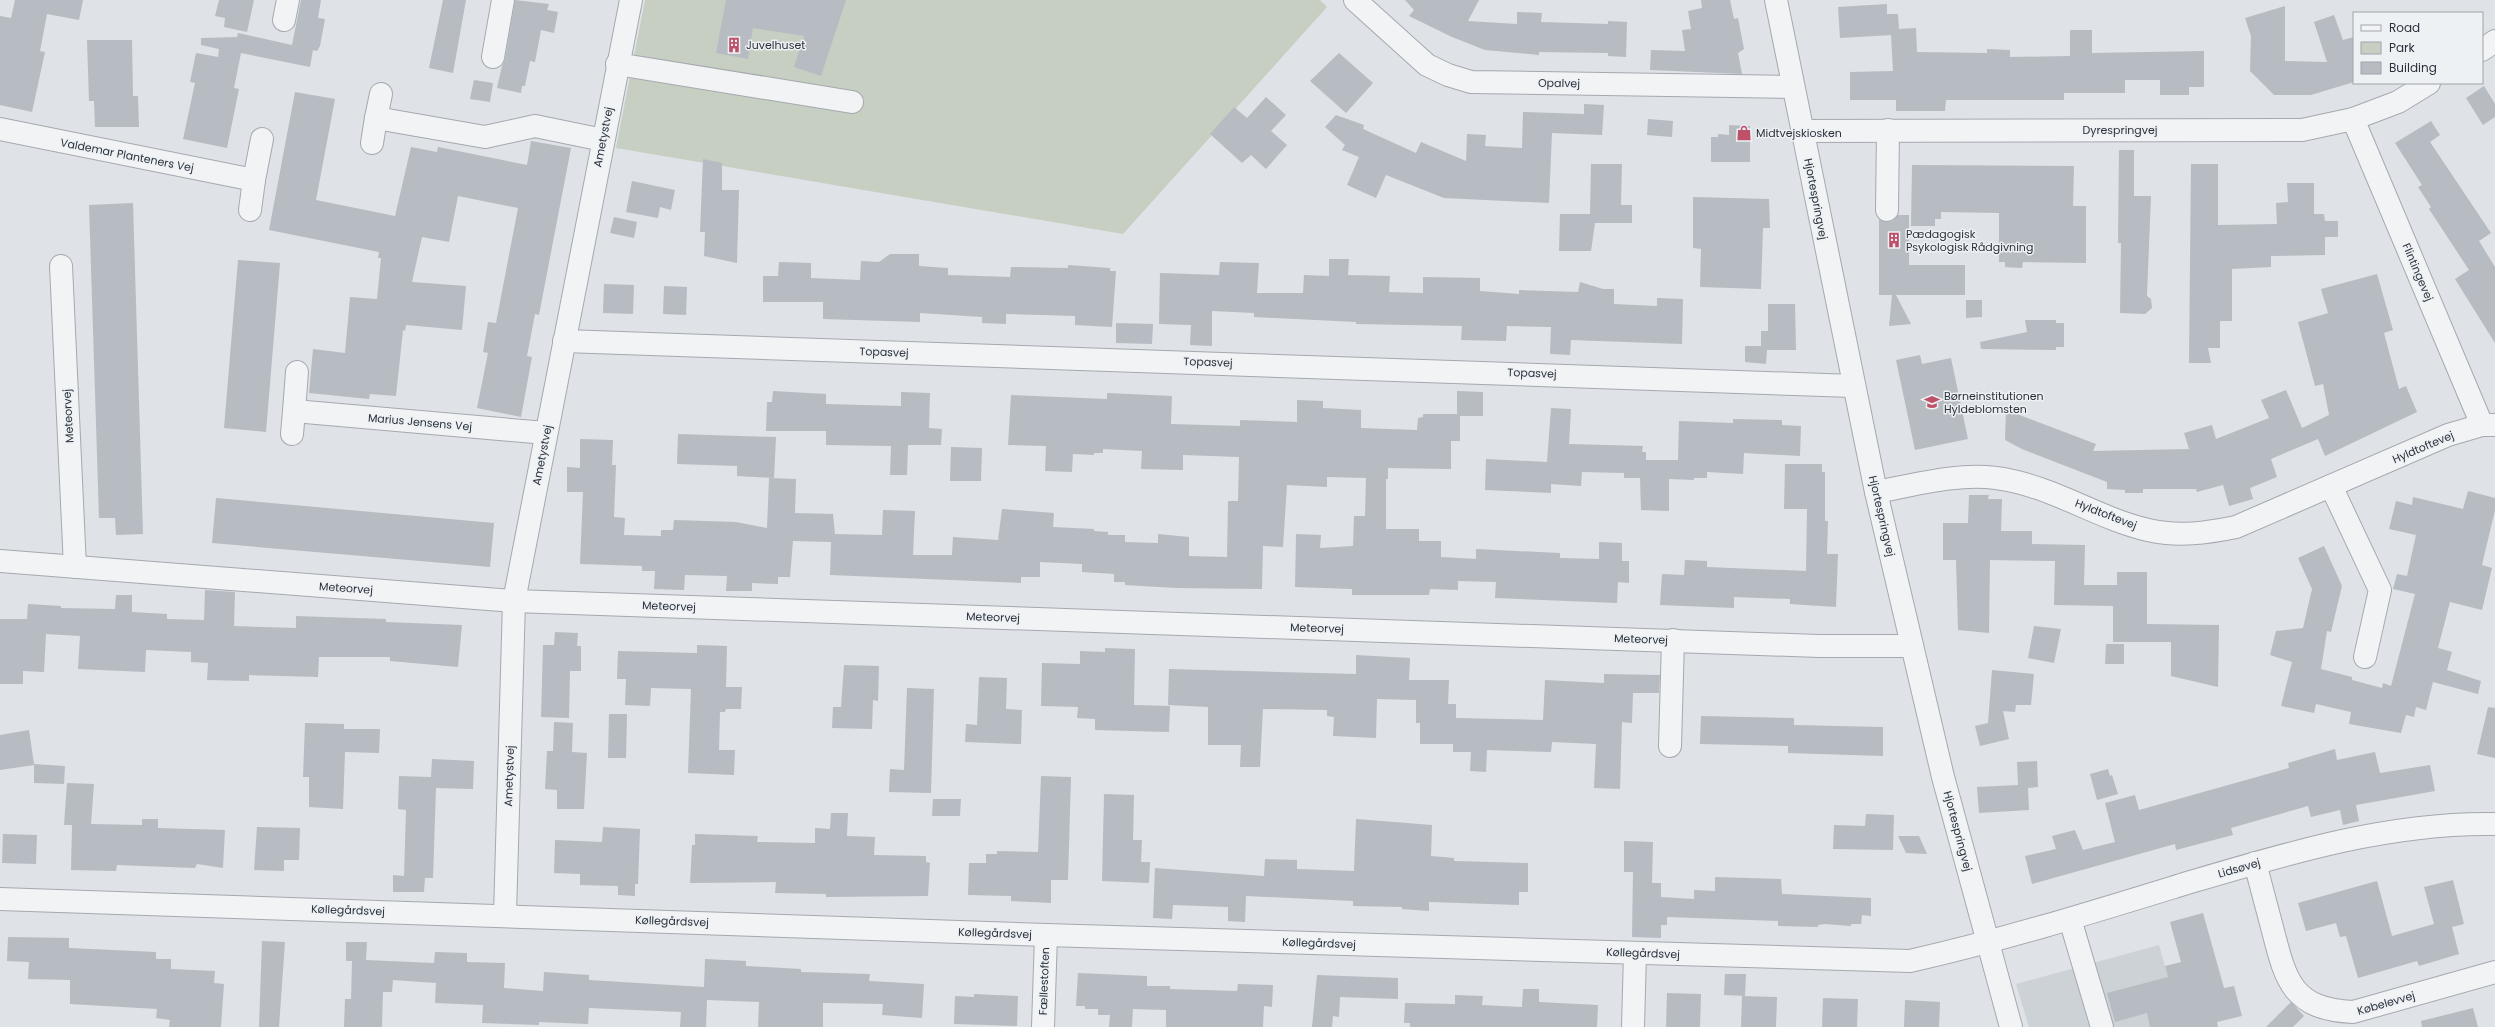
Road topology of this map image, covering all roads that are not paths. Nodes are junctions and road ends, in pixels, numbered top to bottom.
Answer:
1 (503, 0) edge
2 (631, 0) edge
3 (1355, 0) edge
4 (1776, 0) edge
5 (2495, 42) edge
6 (2483, 49) edge
7 (492, 57) dead end
8 (617, 64) junction
9 (2427, 84) edge
10 (1792, 87) junction
11 (381, 94) dead end
12 (852, 102) dead end
13 (376, 118) junction
14 (2353, 119) junction
15 (0, 129) edge
16 (1802, 130) junction
17 (1888, 130) junction
18 (262, 138) dead end
19 (603, 140) junction
20 (372, 143) dead end
21 (254, 180) junction
22 (250, 210) dead end
23 (1887, 210) dead end
24 (61, 266) dead end
25 (564, 341) junction
26 (297, 372) dead end
27 (1853, 386) junction
28 (294, 411) junction
29 (2488, 425) edge
30 (546, 433) junction
31 (292, 434) dead end
32 (2331, 486) junction
33 (1876, 492) junction
34 (0, 561) edge
35 (75, 567) junction
36 (514, 601) junction
37 (1673, 640) junction
38 (1912, 646) junction
39 (2366, 657) dead end
40 (1670, 746) dead end
41 (2495, 824) edge
42 (2255, 863) junction
43 (0, 898) edge
44 (505, 915) junction
45 (2070, 919) junction
46 (1046, 934) junction
47 (1989, 943) junction
48 (1635, 953) junction
49 (2495, 972) edge
50 (1043, 1027) edge
51 (1633, 1027) edge
52 (2011, 1027) edge
53 (2102, 1027) edge

1 - 7 street
2 - 8 street, Ametystvej
3 - 10 street, Opalvej
4 - 10 street, Hjortespringvej
5 - 6 street
8 - 12 street
8 - 19 street, Ametystvej
9 - 14 street, Dyrespringvej
10 - 16 street, Hjortespringvej
11 - 13 street
13 - 19 street
13 - 20 street
14 - 17 street, Dyrespringvej
14 - 29 street, Flintingevej
15 - 21 street, Valdemar Planteners Vej
16 - 17 street, Dyrespringvej
16 - 27 street, Hjortespringvej
17 - 23 street
18 - 21 street
19 - 25 street, Ametystvej
21 - 22 street
24 - 35 street, Meteorvej
25 - 27 street, Topasvej
25 - 30 street, Ametystvej
26 - 28 street
27 - 33 street, Hjortespringvej
28 - 30 street, Marius Jensens Vej
28 - 31 street
29 - 32 street, Hyldtoftevej
30 - 36 street, Ametystvej
32 - 33 street, Hyldtoftevej
32 - 39 street
33 - 38 street, Hjortespringvej
34 - 35 street, Meteorvej
35 - 36 street, Meteorvej
36 - 37 street, Meteorvej
36 - 44 street, Ametystvej
37 - 38 street, Meteorvej
37 - 40 street
38 - 47 street, Hjortespringvej
41 - 42 street, Lidsøvej
42 - 45 street, Lidsøvej
42 - 49 street, Købelevvej
43 - 44 street, Køllegårdsvej
44 - 46 street, Køllegårdsvej
45 - 47 street, Lidsøvej
45 - 53 street
46 - 48 street, Køllegårdsvej
46 - 50 street, Fællestoften
47 - 48 street, Køllegårdsvej
47 - 52 street, Hjortespringvej
48 - 51 street

